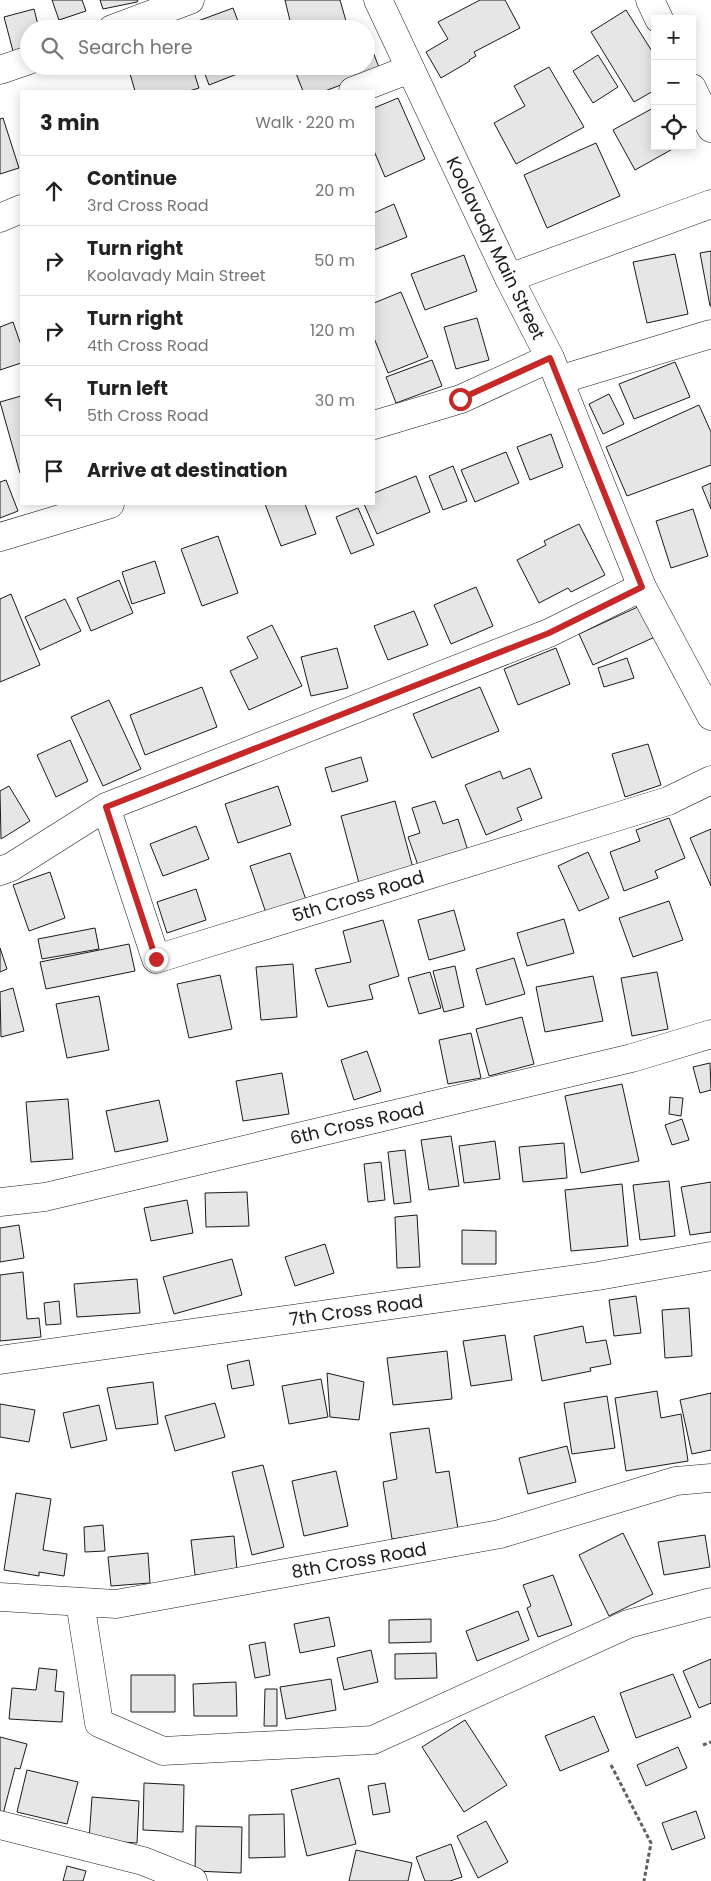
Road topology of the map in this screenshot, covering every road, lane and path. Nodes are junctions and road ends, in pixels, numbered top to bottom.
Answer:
1 (190, 0) edge
2 (378, 0) edge
3 (650, 0) edge
4 (657, 15) edge
5 (136, 20) edge
6 (20, 63) edge
7 (410, 69) junction
8 (0, 70) edge
9 (356, 90) edge
10 (696, 96) edge
11 (711, 128) edge
12 (711, 204) edge
13 (20, 209) edge
14 (0, 218) edge
15 (509, 278) junction
16 (711, 334) edge
17 (554, 369) junction
18 (375, 425) edge
19 (107, 505) edge
20 (0, 537) edge
21 (642, 587) junction
22 (711, 716) edge
23 (711, 780) edge
24 (106, 807) junction
25 (0, 871) edge
26 (711, 1034) edge
27 (0, 1202) edge
28 (711, 1256) edge
29 (0, 1360) edge
30 (711, 1478) edge
31 (0, 1597) edge
32 (80, 1602) junction
33 (711, 1602) edge
34 (711, 1742) edge
35 (702, 1745) dead end
36 (611, 1765) dead end
37 (0, 1824) edge
38 (194, 1881) edge
39 (644, 1881) edge

1 - 5 street
2 - 7 street, Koolavady Main Street
3 - 4 street
6 - 8 street
7 - 9 street
7 - 15 street, Koolavady Main Street
10 - 11 street
12 - 15 street
13 - 14 street
15 - 17 street, Koolavady Main Street
16 - 17 street
17 - 18 street
17 - 21 street, Koolavady Main Street
19 - 20 street
21 - 22 street, Koolavady Main Street
21 - 24 street
23 - 24 street, 5th Cross Road
24 - 25 street
26 - 27 street, 6th Cross Road
28 - 29 street, 7th Cross Road
30 - 32 street, 8th Cross Road
31 - 32 street, 8th Cross Road
32 - 33 street
34 - 35 path
36 - 39 path
37 - 38 street

